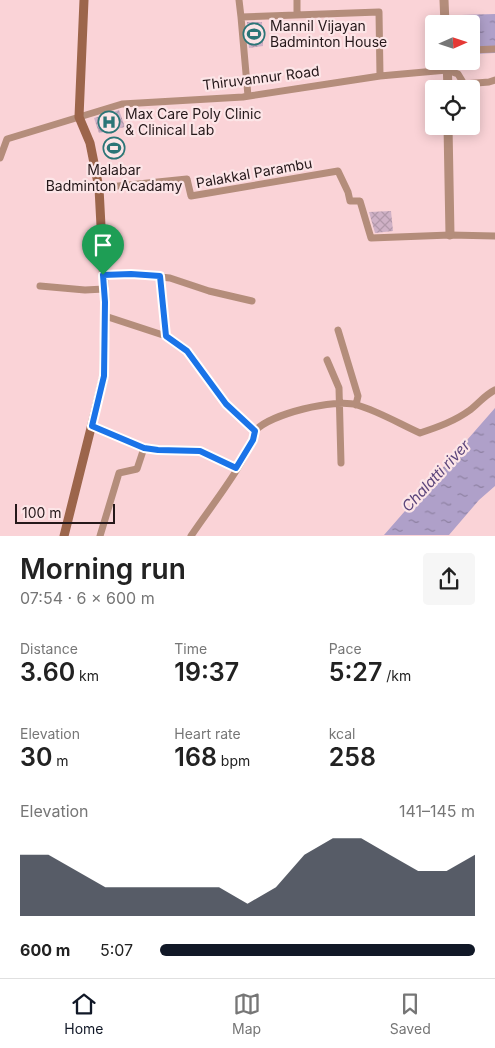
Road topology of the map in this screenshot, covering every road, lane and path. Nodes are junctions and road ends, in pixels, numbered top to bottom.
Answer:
1 (84, 0) edge
2 (239, 0) edge
3 (297, 0) edge
4 (444, 0) edge
5 (297, 14) junction
6 (445, 15) edge
7 (241, 17) junction
8 (495, 49) edge
9 (480, 50) edge
10 (425, 69) edge
11 (452, 70) edge
12 (380, 76) junction
13 (495, 80) edge
14 (248, 96) junction
15 (79, 117) junction
16 (448, 135) edge
17 (2, 145) edge
18 (0, 158) edge
19 (99, 188) junction
20 (450, 235) junction
21 (495, 236) edge
22 (103, 275) junction
23 (160, 276) junction
24 (40, 286) dead end
25 (104, 289) junction
26 (252, 301) dead end
27 (105, 316) junction
28 (338, 330) dead end
29 (166, 336) junction
30 (327, 360) dead end
31 (495, 390) edge
32 (341, 403) junction
33 (356, 404) junction
34 (92, 426) junction
35 (255, 431) junction
36 (144, 448) junction
37 (341, 463) dead end
38 (236, 468) junction
39 (64, 536) edge
40 (100, 536) edge
41 (191, 536) edge

1 - 15 main road
2 - 7 street
3 - 5 street
4 - 6 street
5 - 7 street
5 - 12 street
7 - 14 street
8 - 9 street
10 - 12 street, Thiruvannur Road
11 - 13 street
12 - 14 street, Thiruvannur Road
14 - 15 street, Thiruvannur Road
15 - 17 street, Thiruvannur Road
15 - 19 main road
16 - 20 street
17 - 18 street
19 - 20 street, Palakkal Parambu
19 - 22 main road
20 - 21 street
22 - 23 street
22 - 25 main road
23 - 26 street
23 - 29 street
24 - 25 street
25 - 27 main road
27 - 29 street
27 - 34 main road
28 - 33 street
29 - 35 street
30 - 32 street
31 - 33 street
32 - 33 street
32 - 35 street
32 - 37 street
34 - 36 street
34 - 39 main road
35 - 38 street
36 - 38 street
36 - 40 street
38 - 41 street

